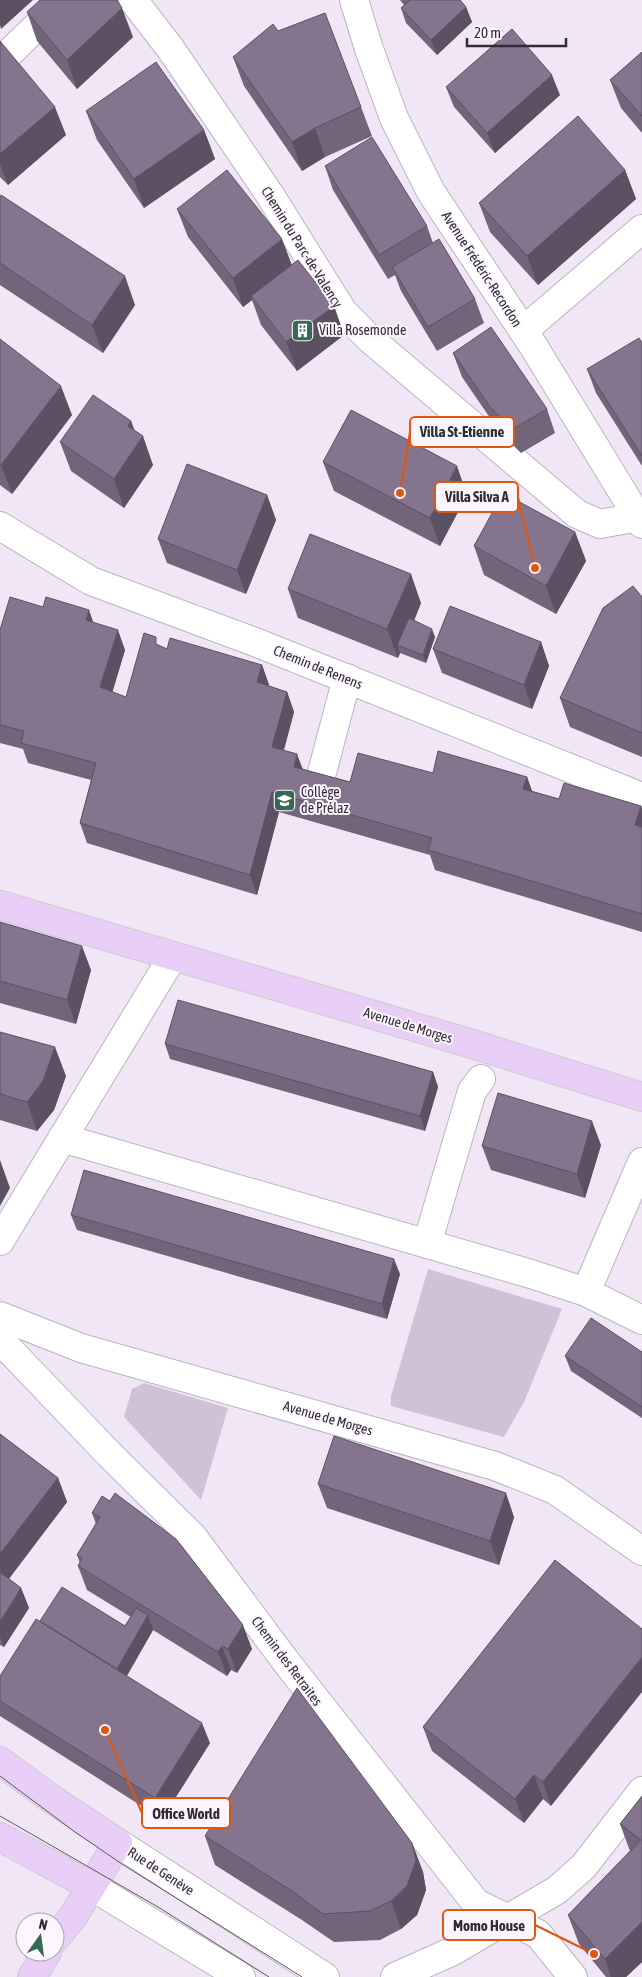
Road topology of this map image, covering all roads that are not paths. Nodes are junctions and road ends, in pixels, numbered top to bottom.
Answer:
1 (64, 0) edge
2 (133, 0) edge
3 (354, 0) edge
4 (0, 62) edge
5 (642, 229) edge
6 (523, 331) junction
7 (640, 521) edge
8 (0, 526) edge
9 (347, 678) junction
10 (320, 780) edge
11 (642, 797) edge
12 (0, 905) edge
13 (173, 956) junction
14 (481, 1079) dead end
15 (642, 1097) edge
16 (62, 1138) junction
17 (642, 1162) edge
18 (0, 1242) edge
19 (428, 1244) junction
20 (586, 1292) junction
21 (0, 1316) edge
22 (642, 1320) edge
23 (0, 1340) edge
24 (642, 1551) edge
25 (0, 1761) edge
26 (642, 1790) edge
27 (0, 1837) edge
28 (118, 1843) junction
29 (91, 1886) junction
30 (510, 1919) junction
31 (65, 1926) edge
32 (41, 1962) edge
33 (32, 1977) edge
34 (241, 1977) edge
35 (325, 1977) edge
36 (395, 1977) edge
37 (573, 1977) edge

1 - 4 street
2 - 7 street, Chemin du Parc-de-Valency
3 - 6 street, Avenue Frédéric-Recordon
5 - 6 street
6 - 7 street, Avenue Frédéric-Recordon
8 - 9 street, Chemin de Renens
9 - 10 street
9 - 11 street, Chemin de Renens
12 - 13 main road, Avenue de Morges
13 - 15 main road, Avenue de Morges
13 - 16 street
14 - 19 street
16 - 18 street
16 - 19 street
17 - 20 street
19 - 20 street
20 - 22 street
21 - 24 street, Avenue de Morges
23 - 30 street, Chemin des Retraites
25 - 28 main road, Rue de Genève
26 - 30 street
27 - 29 main road
28 - 29 main road
28 - 35 street, Rue de Genève
29 - 31 main road
29 - 34 street
30 - 36 street
30 - 37 street, Chemin des Retraites
32 - 33 main road

